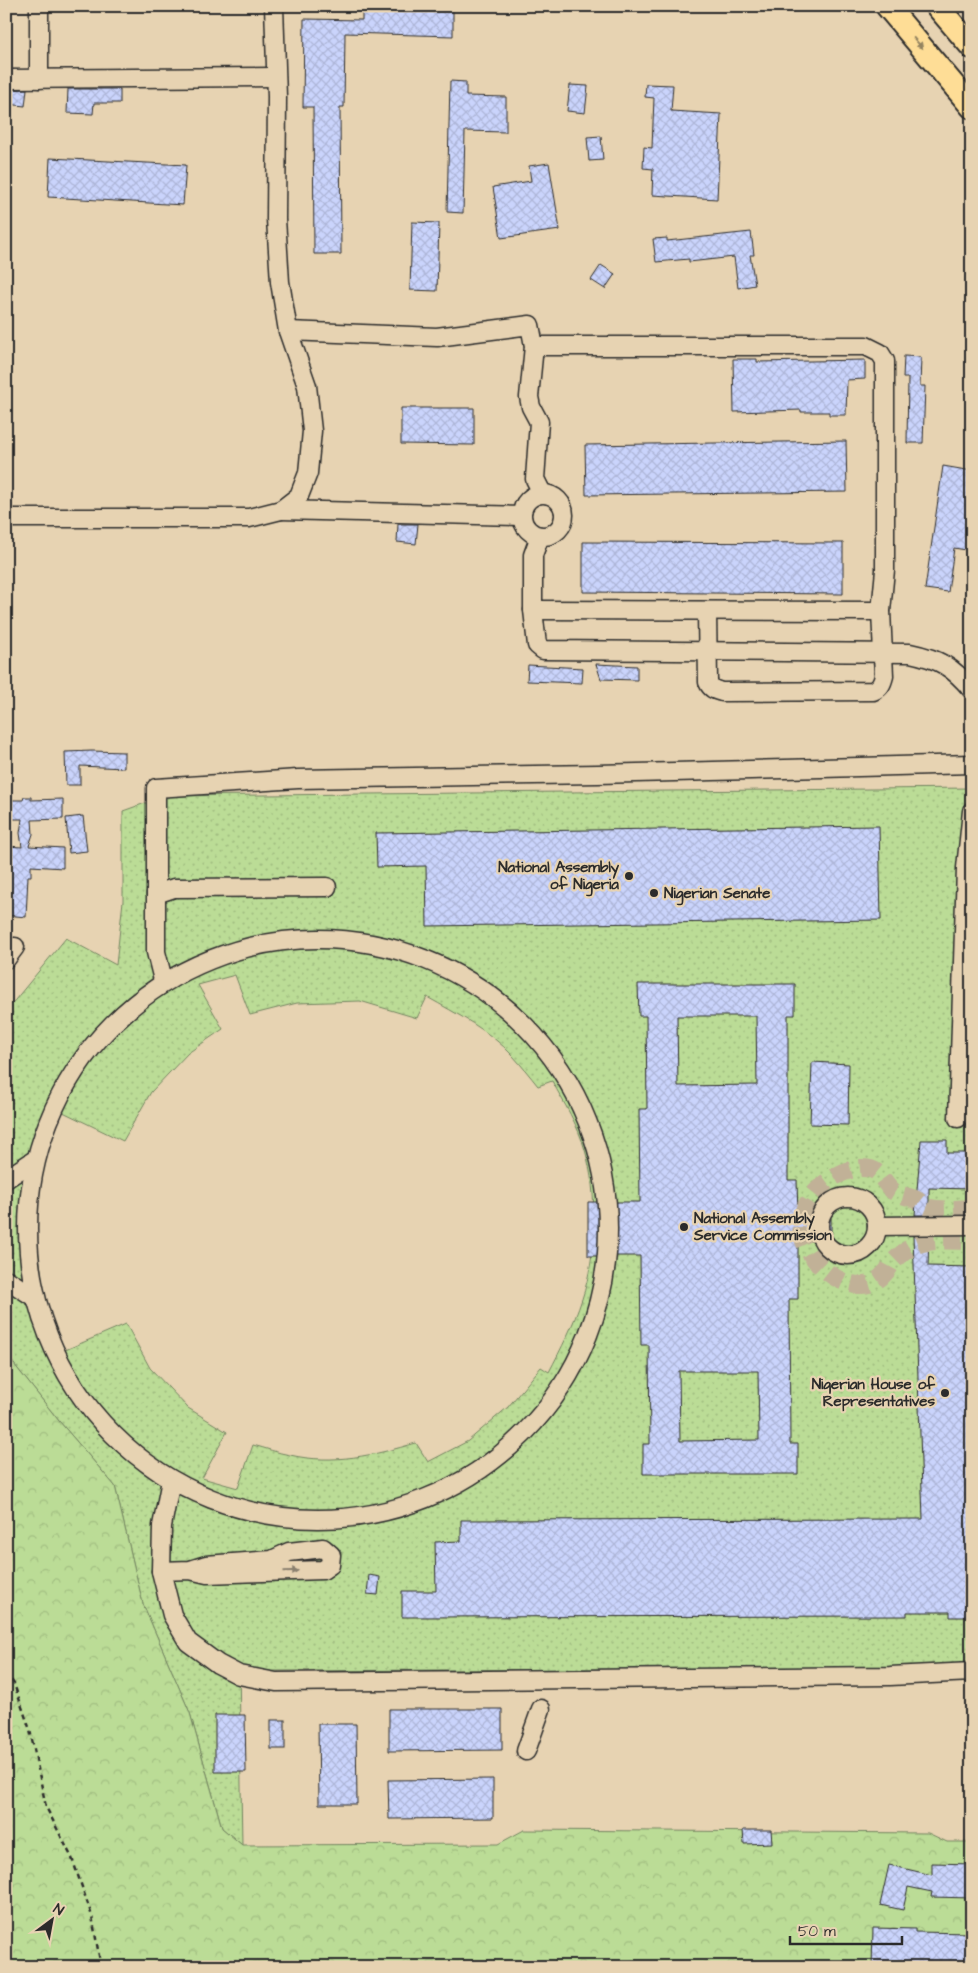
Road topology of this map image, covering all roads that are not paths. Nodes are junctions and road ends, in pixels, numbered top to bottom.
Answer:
1 (39, 6) edge
2 (274, 6) edge
3 (886, 6) edge
4 (937, 6) edge
5 (972, 47) edge
6 (275, 77) junction
7 (38, 79) junction
8 (6, 80) edge
9 (972, 107) edge
10 (288, 331) junction
11 (534, 346) junction
12 (542, 493) junction
13 (281, 510) junction
14 (521, 516) junction
15 (6, 518) edge
16 (540, 536) junction
17 (533, 610) junction
18 (708, 611) junction
19 (881, 611) junction
20 (707, 652) junction
21 (883, 653) junction
22 (972, 690) edge
23 (972, 764) edge
24 (972, 811) edge
25 (327, 888) dead end
26 (156, 894) junction
27 (163, 980) junction
28 (967, 1008) edge
29 (958, 1118) dead end
30 (33, 1161) junction
31 (6, 1179) edge
32 (972, 1224) edge
33 (877, 1226) dead end
34 (6, 1279) edge
35 (34, 1297) junction
36 (171, 1480) junction
37 (190, 1570) junction
38 (161, 1571) junction
39 (972, 1672) edge
40 (541, 1709) dead end
41 (526, 1751) dead end

1 - 7 street
2 - 6 street
3 -> 9 main road
4 - 5 main road
6 - 7 street
6 - 10 street
7 - 8 street
10 - 11 street
10 - 13 street
11 - 12 street
11 - 19 street
12 - 14 street
12 - 16 street
13 - 14 street
13 - 15 street
14 - 16 street
16 - 17 street
17 - 18 street
17 - 20 street
18 - 19 street
18 - 20 street
19 - 21 street
20 - 21 street
20 - 21 street
21 - 22 street
23 - 26 street
24 - 28 street
25 - 26 street
26 - 27 street
27 - 30 street
27 - 36 street
28 - 29 street
30 - 31 street
30 - 35 street
32 - 33 street
34 - 35 street
35 - 36 street
36 - 38 street
37 -> 37 street
37 - 38 street
38 - 39 street
40 - 41 street

